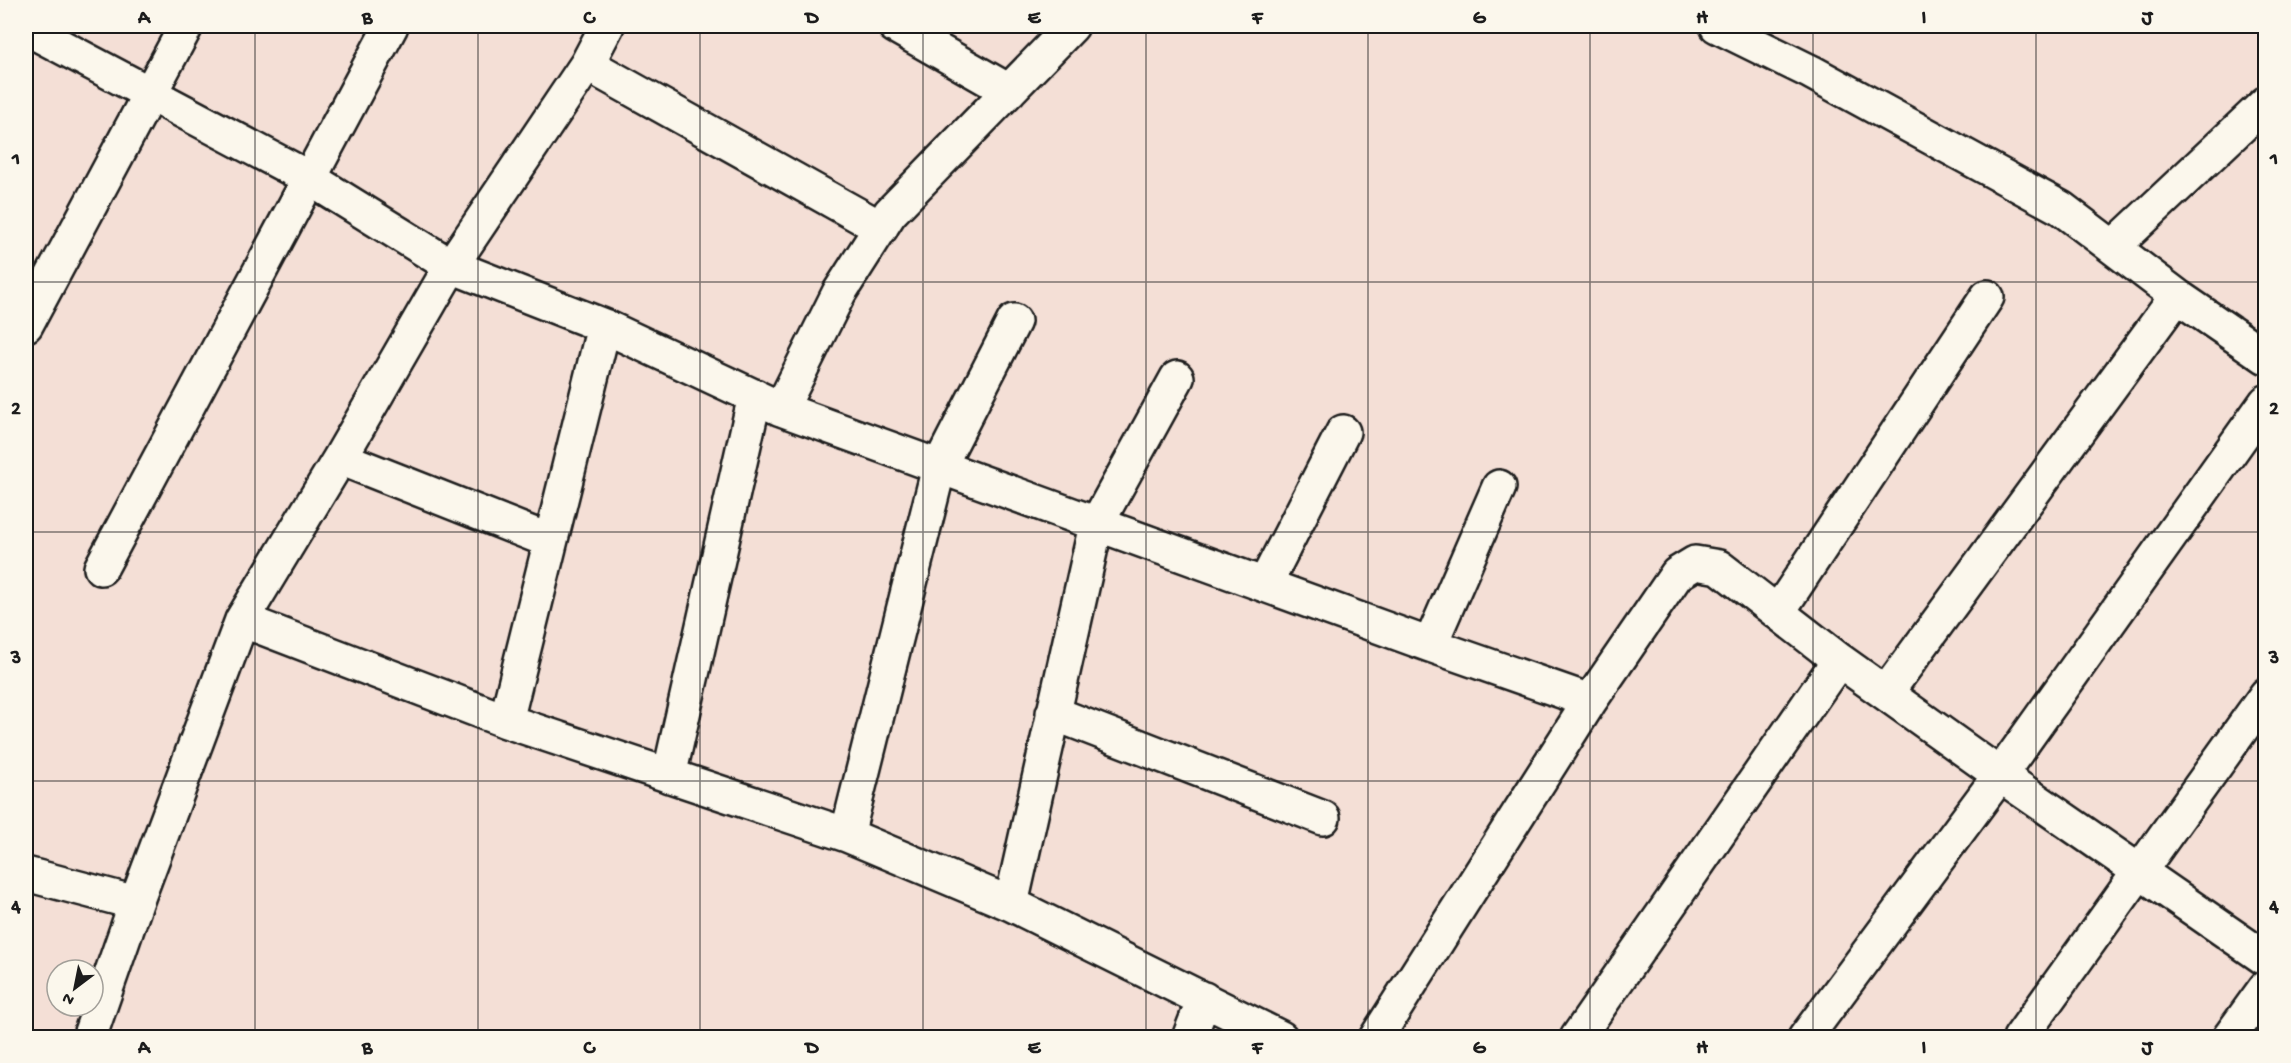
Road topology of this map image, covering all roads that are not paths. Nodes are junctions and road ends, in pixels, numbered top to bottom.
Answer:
1 (186, 26) edge
2 (392, 26) edge
3 (607, 26) edge
4 (895, 26) edge
5 (1072, 26) edge
6 (1717, 26) edge
7 (26, 28) edge
8 (587, 64) junction
9 (1009, 91) junction
10 (150, 94) junction
11 (2265, 103) edge
12 (309, 178) junction
13 (881, 228) junction
14 (2113, 247) junction
15 (451, 266) junction
16 (2177, 296) junction
17 (1987, 297) dead end
18 (1014, 321) dead end
19 (26, 325) edge
20 (604, 327) junction
21 (2263, 351) edge
22 (1178, 378) dead end
23 (768, 402) junction
24 (2265, 402) edge
25 (1343, 432) dead end
26 (340, 458) junction
27 (939, 467) junction
28 (1499, 487) dead end
29 (1096, 525) junction
30 (550, 542) junction
31 (101, 568) dead end
32 (1265, 584) junction
33 (1778, 612) junction
34 (242, 620) junction
35 (1430, 645) junction
36 (1839, 660) junction
37 (1886, 693) junction
38 (2265, 695) edge
39 (1590, 701) junction
40 (1053, 713) junction
41 (506, 721) junction
42 (2000, 775) junction
43 (669, 776) junction
44 (1323, 818) dead end
45 (847, 835) junction
46 (2137, 871) junction
47 (26, 874) edge
48 (136, 903) junction
49 (1011, 904) junction
50 (2265, 959) edge
51 (2265, 987) edge
52 (1204, 999) junction
53 (89, 1038) edge
54 (1189, 1038) edge
55 (1281, 1038) edge
56 (1376, 1038) edge
57 (1577, 1038) edge
58 (1805, 1038) edge
59 (2020, 1038) edge
60 (2229, 1038) edge

1 - 10 street
2 - 12 street
3 - 8 street
4 - 9 street
5 - 9 street
6 - 14 street
7 - 10 street
8 - 13 street
8 - 15 street
9 - 13 street
10 - 12 street
10 - 19 street
11 - 14 street
12 - 15 street
12 - 31 street
13 - 23 street
14 - 16 street
15 - 20 street
15 - 26 street
16 - 21 street
16 - 37 street
17 - 33 street
18 - 27 street
20 - 23 street
20 - 30 street
22 - 29 street
23 - 27 street
23 - 43 street
24 - 42 street
25 - 32 street
26 - 30 street
26 - 34 street
27 - 29 street
27 - 45 street
28 - 35 street
29 - 32 street
29 - 40 street
30 - 41 street
32 - 35 street
33 - 36 street
33 - 39 street
34 - 41 street
34 - 48 street
35 - 39 street
36 - 37 street
36 - 57 street
37 - 42 street
38 - 46 street
39 - 56 street
40 - 44 street
40 - 49 street
41 - 43 street
42 - 46 street
42 - 58 street
43 - 45 street
45 - 49 street
46 - 50 street
46 - 59 street
47 - 48 street
48 - 53 street
49 - 52 street
51 - 60 street
52 - 54 street
52 - 55 street

